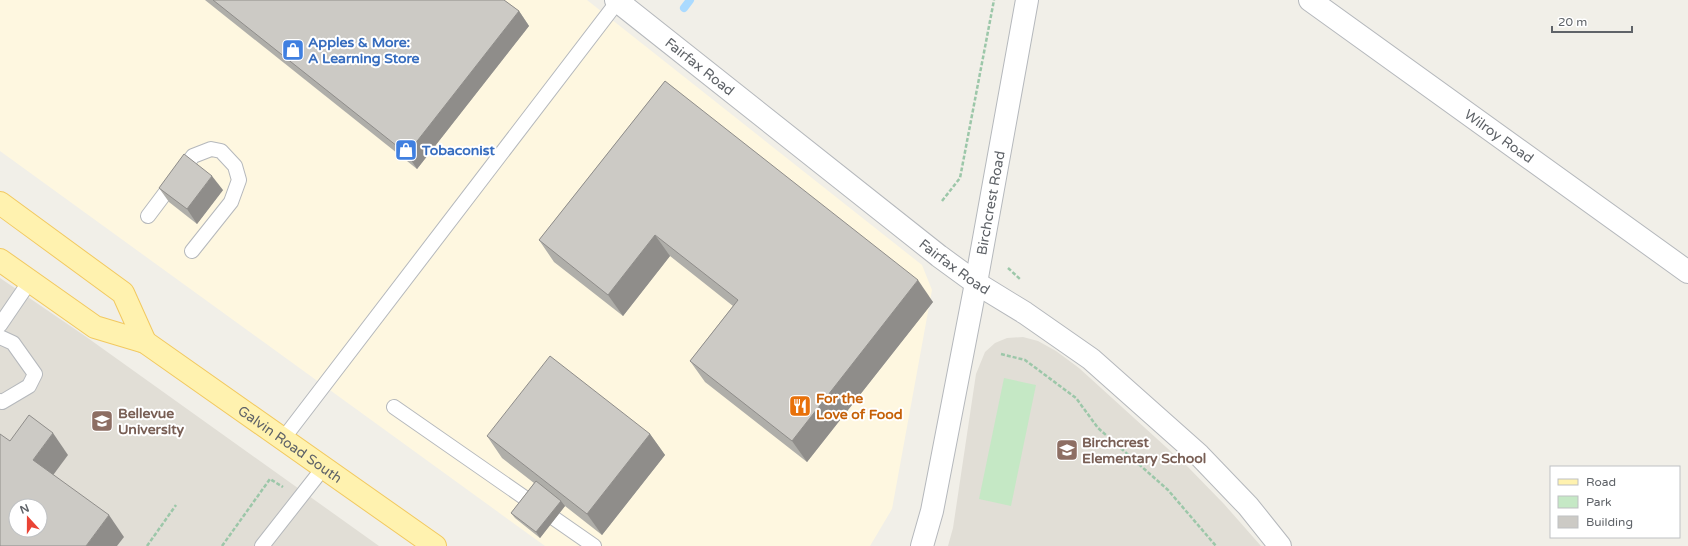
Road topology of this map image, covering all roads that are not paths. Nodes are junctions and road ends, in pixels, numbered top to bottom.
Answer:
1 (1027, 0) edge
2 (1310, 0) edge
3 (617, 1) edge
4 (0, 202) edge
5 (148, 216) dead end
6 (192, 251) dead end
7 (0, 260) edge
8 (1688, 272) edge
9 (30, 281) junction
10 (976, 284) junction
11 (0, 325) edge
12 (0, 336) edge
13 (145, 342) junction
14 (0, 401) edge
15 (394, 407) dead end
16 (284, 440) junction
17 (324, 467) junction
18 (262, 546) edge
19 (436, 546) edge
20 (594, 546) edge
21 (922, 546) edge
22 (1280, 546) edge

1 - 10 street, Birchcrest Road
2 - 8 street, Wilroy Road
3 - 10 street, Fairfax Road
3 - 16 lane
4 - 13 main road
5 - 6 lane
7 - 9 main road, Galvin Road South
9 - 11 lane
9 - 13 main road, Galvin Road South
10 - 21 street, Birchcrest Road
10 - 22 street, Fairfax Road
12 - 14 lane
13 - 16 main road, Galvin Road South
15 - 20 lane
16 - 17 main road, Galvin Road South
17 - 18 lane
17 - 19 main road, Galvin Road South

